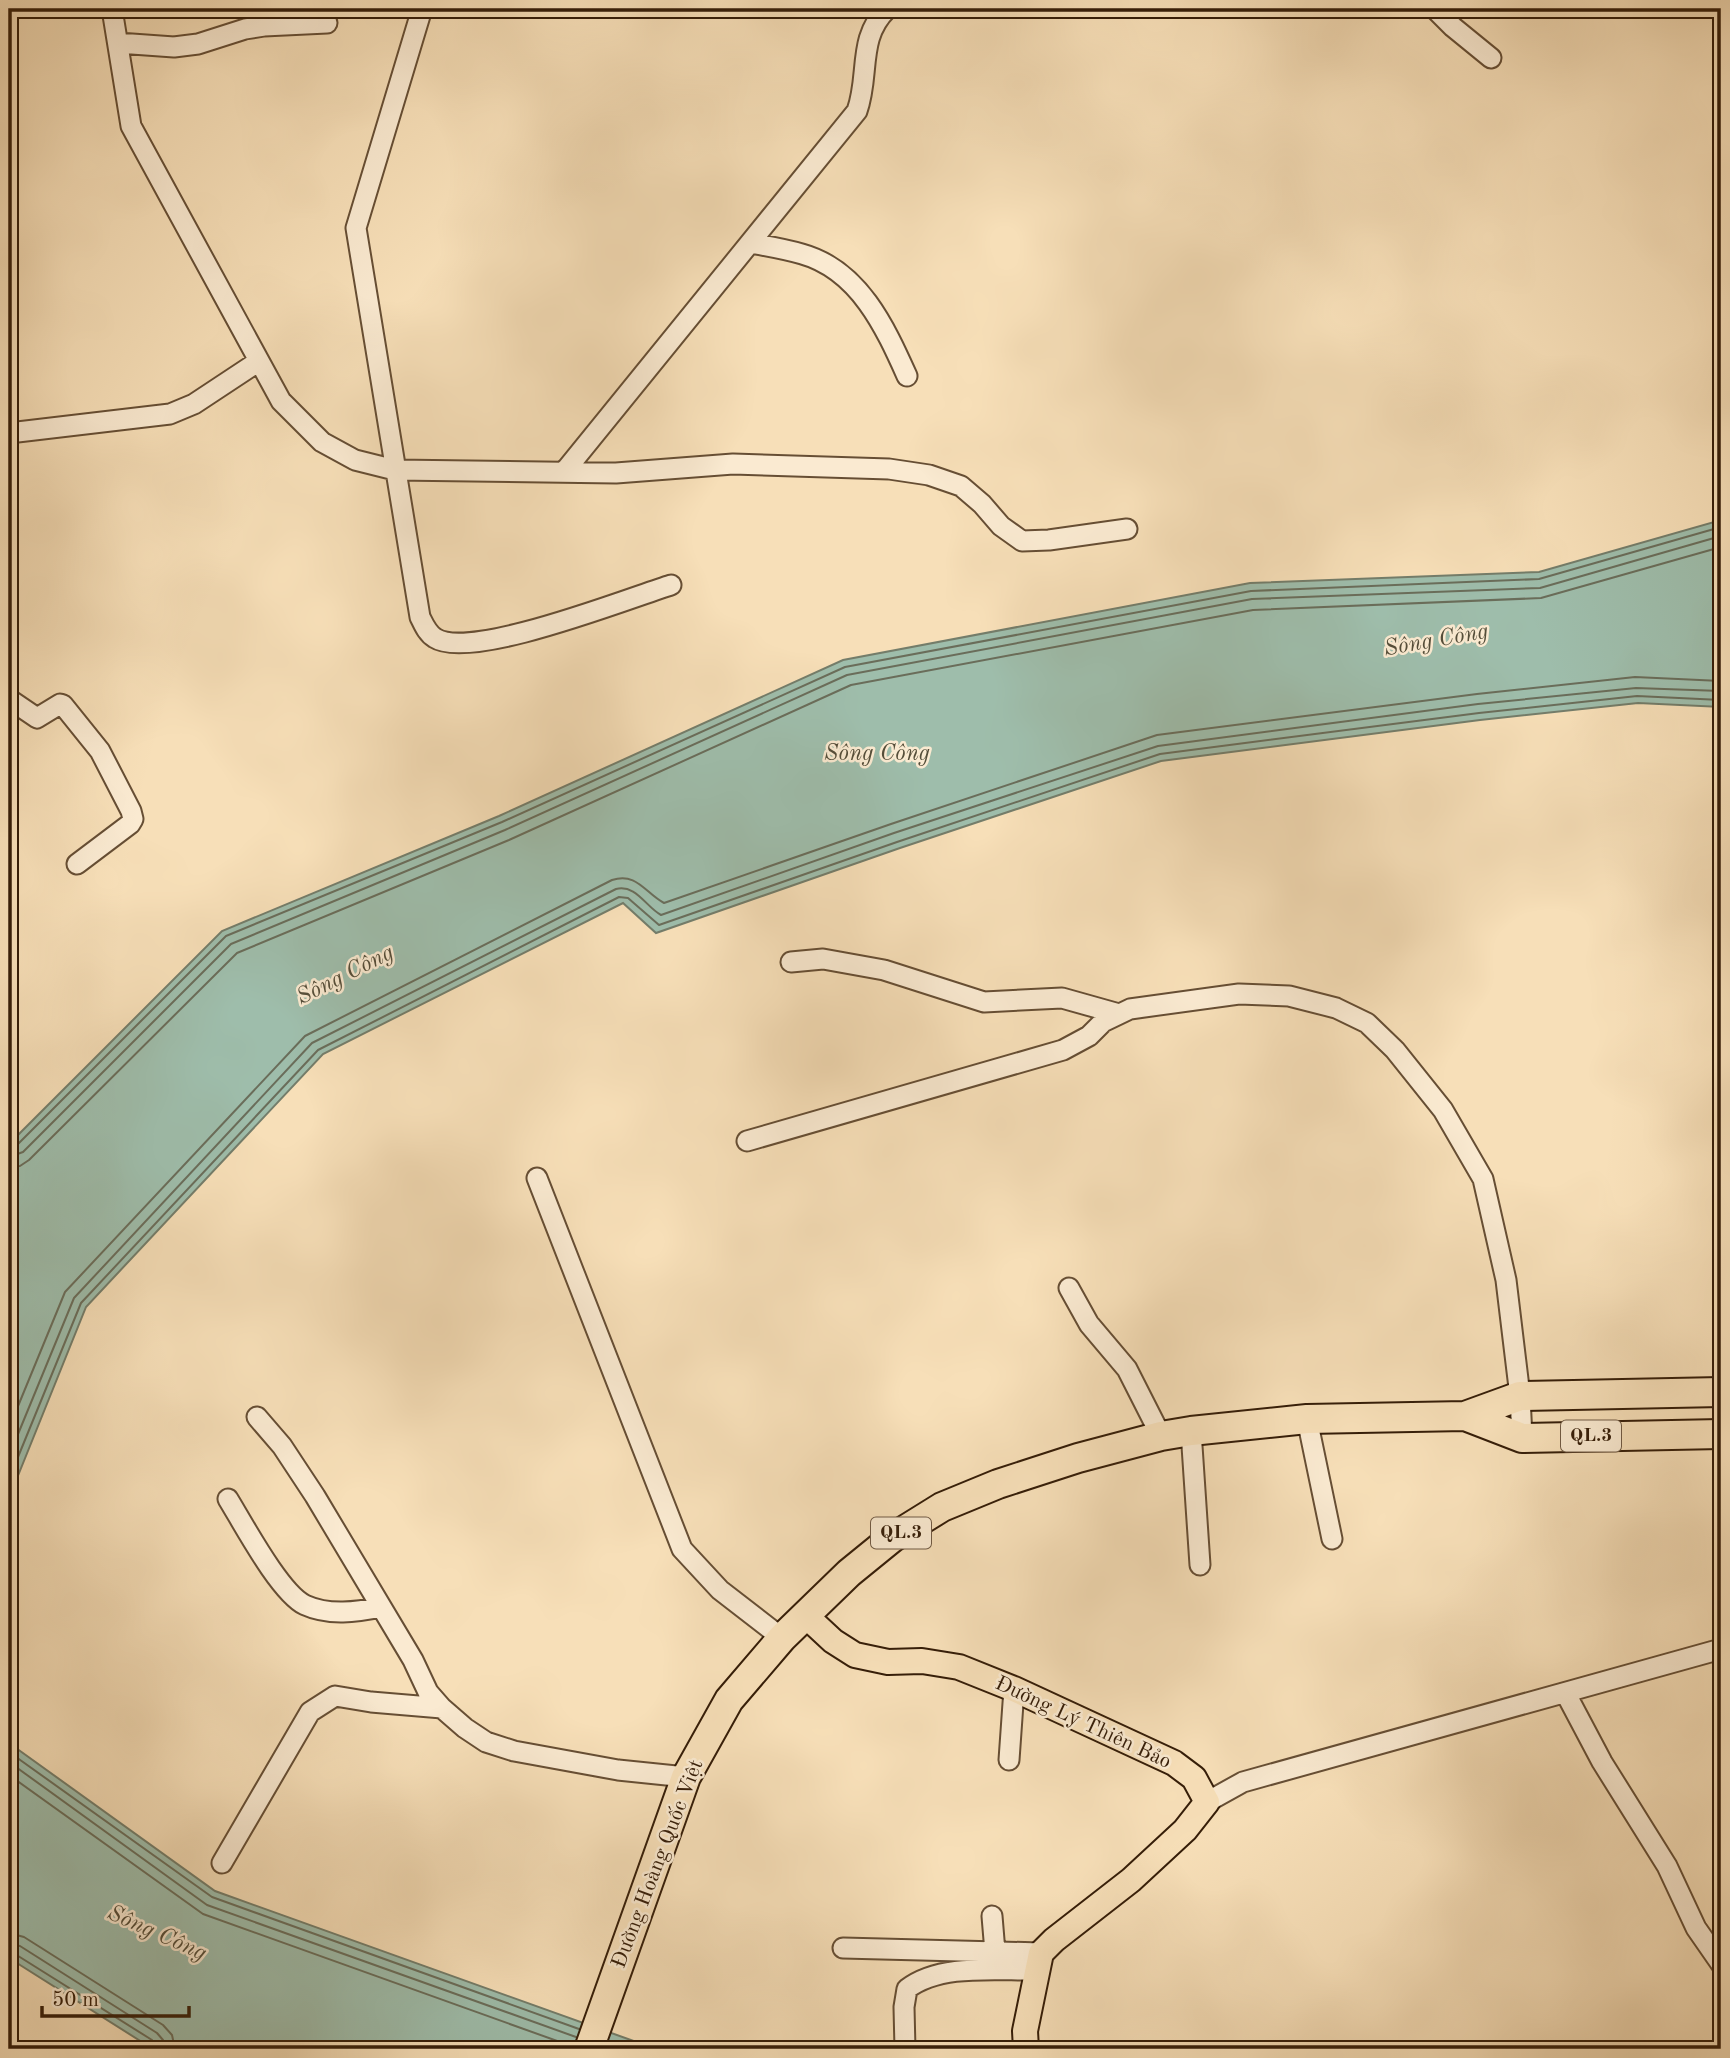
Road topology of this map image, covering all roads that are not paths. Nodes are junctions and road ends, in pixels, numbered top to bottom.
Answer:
1 (113, 9) edge
2 (422, 9) edge
3 (887, 9) edge
4 (1435, 9) edge
5 (327, 23) dead end
6 (118, 43) junction
7 (1491, 58) dead end
8 (750, 243) junction
9 (259, 361) junction
10 (907, 376) dead end
11 (9, 433) edge
12 (395, 470) junction
13 (564, 472) junction
14 (1127, 529) dead end
15 (671, 585) dead end
16 (9, 699) edge
17 (77, 864) dead end
18 (791, 962) dead end
19 (1119, 1014) junction
20 (747, 1141) dead end
21 (537, 1178) dead end
22 (1069, 1288) dead end
23 (1721, 1392) edge
24 (1520, 1396) junction
25 (1465, 1416) junction
26 (257, 1417) dead end
27 (1307, 1419) junction
28 (1191, 1432) junction
29 (1721, 1434) edge
30 (1161, 1436) junction
31 (1522, 1438) junction
32 (228, 1500) dead end
33 (1332, 1539) dead end
34 (1200, 1565) dead end
35 (381, 1607) junction
36 (805, 1615) junction
37 (782, 1638) junction
38 (1721, 1649) edge
39 (1014, 1689) junction
40 (1566, 1693) junction
41 (442, 1708) junction
42 (1009, 1760) dead end
43 (686, 1777) junction
44 (1207, 1802) junction
45 (222, 1863) dead end
46 (992, 1916) dead end
47 (843, 1948) dead end
48 (995, 1952) junction
49 (1040, 1961) junction
50 (1721, 1964) edge
51 (589, 2049) edge
52 (905, 2049) edge
53 (1026, 2049) edge

1 - 6 street
2 - 12 street
3 - 8 street
4 - 7 street
5 - 6 street
6 - 9 street
8 - 10 street
8 - 13 street
9 - 11 street
9 - 12 street
12 - 13 street
12 - 15 street
13 - 14 street
16 - 17 street
18 - 19 street
19 - 20 street
19 - 24 street
21 - 37 street
22 - 30 street
23 - 24 highway, Đường Hoàng Quốc Việt / QL.3
24 - 25 highway, Đường Hoàng Quốc Việt / QL.3
24 - 31 street
25 - 27 highway, Đường Hoàng Quốc Việt / QL.3
25 - 31 highway, Đường Hoàng Quốc Việt / QL.3
26 - 35 street
27 - 28 highway, Đường Hoàng Quốc Việt / QL.3
27 - 33 street
28 - 30 highway, Đường Hoàng Quốc Việt / QL.3
28 - 34 street
29 - 31 highway, Đường Hoàng Quốc Việt / QL.3
30 - 36 highway, Đường Hoàng Quốc Việt / QL.3
32 - 35 street
35 - 41 street
36 - 37 highway, Đường Hoàng Quốc Việt / QL.3
36 - 39 main road, Đường Lý Thiên Bảo
37 - 43 highway, Đường Hoàng Quốc Việt / QL.3
38 - 40 street
39 - 42 street
39 - 44 main road, Đường Lý Thiên Bảo
40 - 44 street
40 - 50 street
41 - 43 street
41 - 45 street
43 - 51 highway, Đường Hoàng Quốc Việt / QL.3
44 - 49 main road
46 - 48 street
47 - 48 street
48 - 49 street
49 - 52 street
49 - 53 main road

